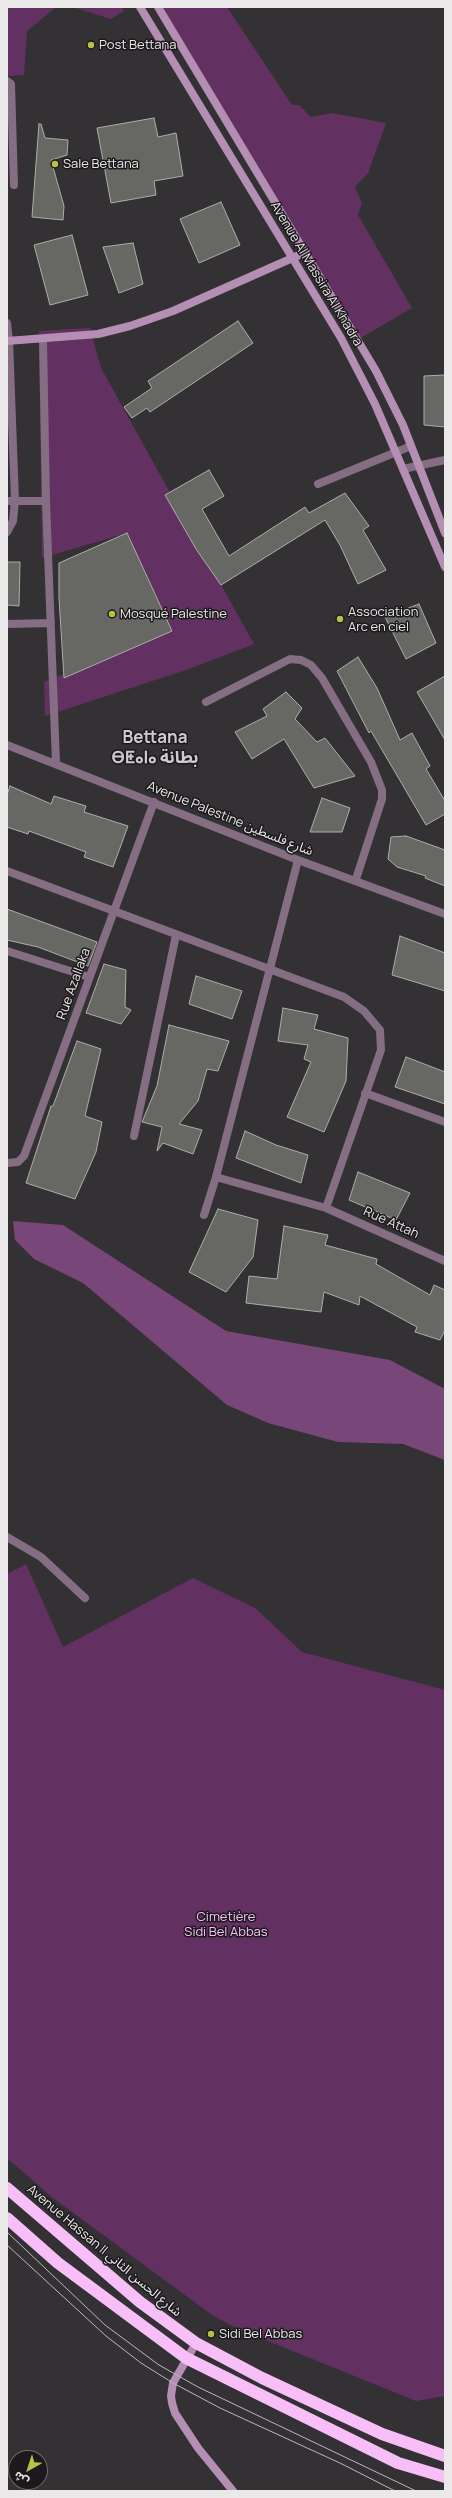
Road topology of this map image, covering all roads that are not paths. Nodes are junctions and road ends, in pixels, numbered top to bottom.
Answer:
1 (140, 7) edge
2 (158, 7) edge
3 (7, 81) edge
4 (14, 185) dead end
5 (306, 252) junction
6 (293, 258) junction
7 (7, 323) edge
8 (43, 340) junction
9 (8, 341) edge
10 (411, 446) junction
11 (396, 452) junction
12 (445, 460) edge
13 (418, 465) junction
14 (403, 470) junction
15 (318, 484) dead end
16 (11, 501) edge
17 (46, 501) junction
18 (7, 532) edge
19 (445, 533) edge
20 (445, 567) edge
21 (7, 624) edge
22 (51, 624) junction
23 (206, 702) dead end
24 (7, 745) edge
25 (56, 763) junction
26 (154, 802) junction
27 (298, 860) junction
28 (7, 871) edge
29 (356, 879) junction
30 (114, 911) junction
31 (445, 914) edge
32 (176, 935) junction
33 (7, 951) edge
34 (268, 970) junction
35 (89, 977) junction
36 (365, 1093) junction
37 (445, 1122) edge
38 (134, 1136) dead end
39 (7, 1162) edge
40 (216, 1177) junction
41 (326, 1208) junction
42 (204, 1215) dead end
43 (445, 1261) edge
44 (7, 1537) edge
45 (85, 1598) dead end
46 (7, 2188) edge
47 (7, 2218) edge
48 (196, 2343) junction
49 (186, 2358) junction
50 (445, 2456) edge
51 (445, 2477) edge
52 (233, 2491) edge

1 - 6 main road, Avenue Al Massira Al Khadra
2 - 5 main road, Avenue Al Massira Al Khadra
3 - 4 street
5 - 6 main road
5 - 10 main road, Avenue Al Massira Al Khadra
6 - 8 main road
6 - 11 main road, Avenue Al Massira Al Khadra
7 - 9 street
8 - 9 main road
8 - 17 street
9 - 16 street
10 - 11 street
10 - 13 main road, Avenue Al Massira Al Khadra
11 - 14 main road, Avenue Al Massira Al Khadra
11 - 15 street
12 - 13 street
13 - 14 street
13 - 19 main road, Avenue Al Massira Al Khadra
14 - 20 main road, Avenue Al Massira Al Khadra
16 - 17 street
16 - 18 street
17 - 22 street
21 - 22 street
22 - 25 street
23 - 29 street
24 - 25 street, Avenue Palestine شارع فلسطين
25 - 26 street, Avenue Palestine شارع فلسطين
26 - 27 street, Avenue Palestine شارع فلسطين
26 - 30 street, Rue Azallaka
27 - 29 street, Avenue Palestine شارع فلسطين
27 - 34 street
28 - 30 street
29 - 31 street, Avenue Palestine شارع فلسطين
30 - 32 street
30 - 35 street, Rue Azallaka
32 - 34 street
32 - 38 street
33 - 35 street
34 - 36 street
34 - 40 street
35 - 39 street, Rue Azallaka
36 - 37 street
36 - 41 street
40 - 41 street, Rue Attah
40 - 42 street
41 - 43 street, Rue Attah
44 - 45 street
46 - 48 highway, Avenue Hassan II شارع الحسن الثاني
47 - 49 highway
48 - 49 main road
48 - 50 highway, Avenue Hassan II شارع الحسن الثاني
49 - 51 highway
49 - 52 main road

